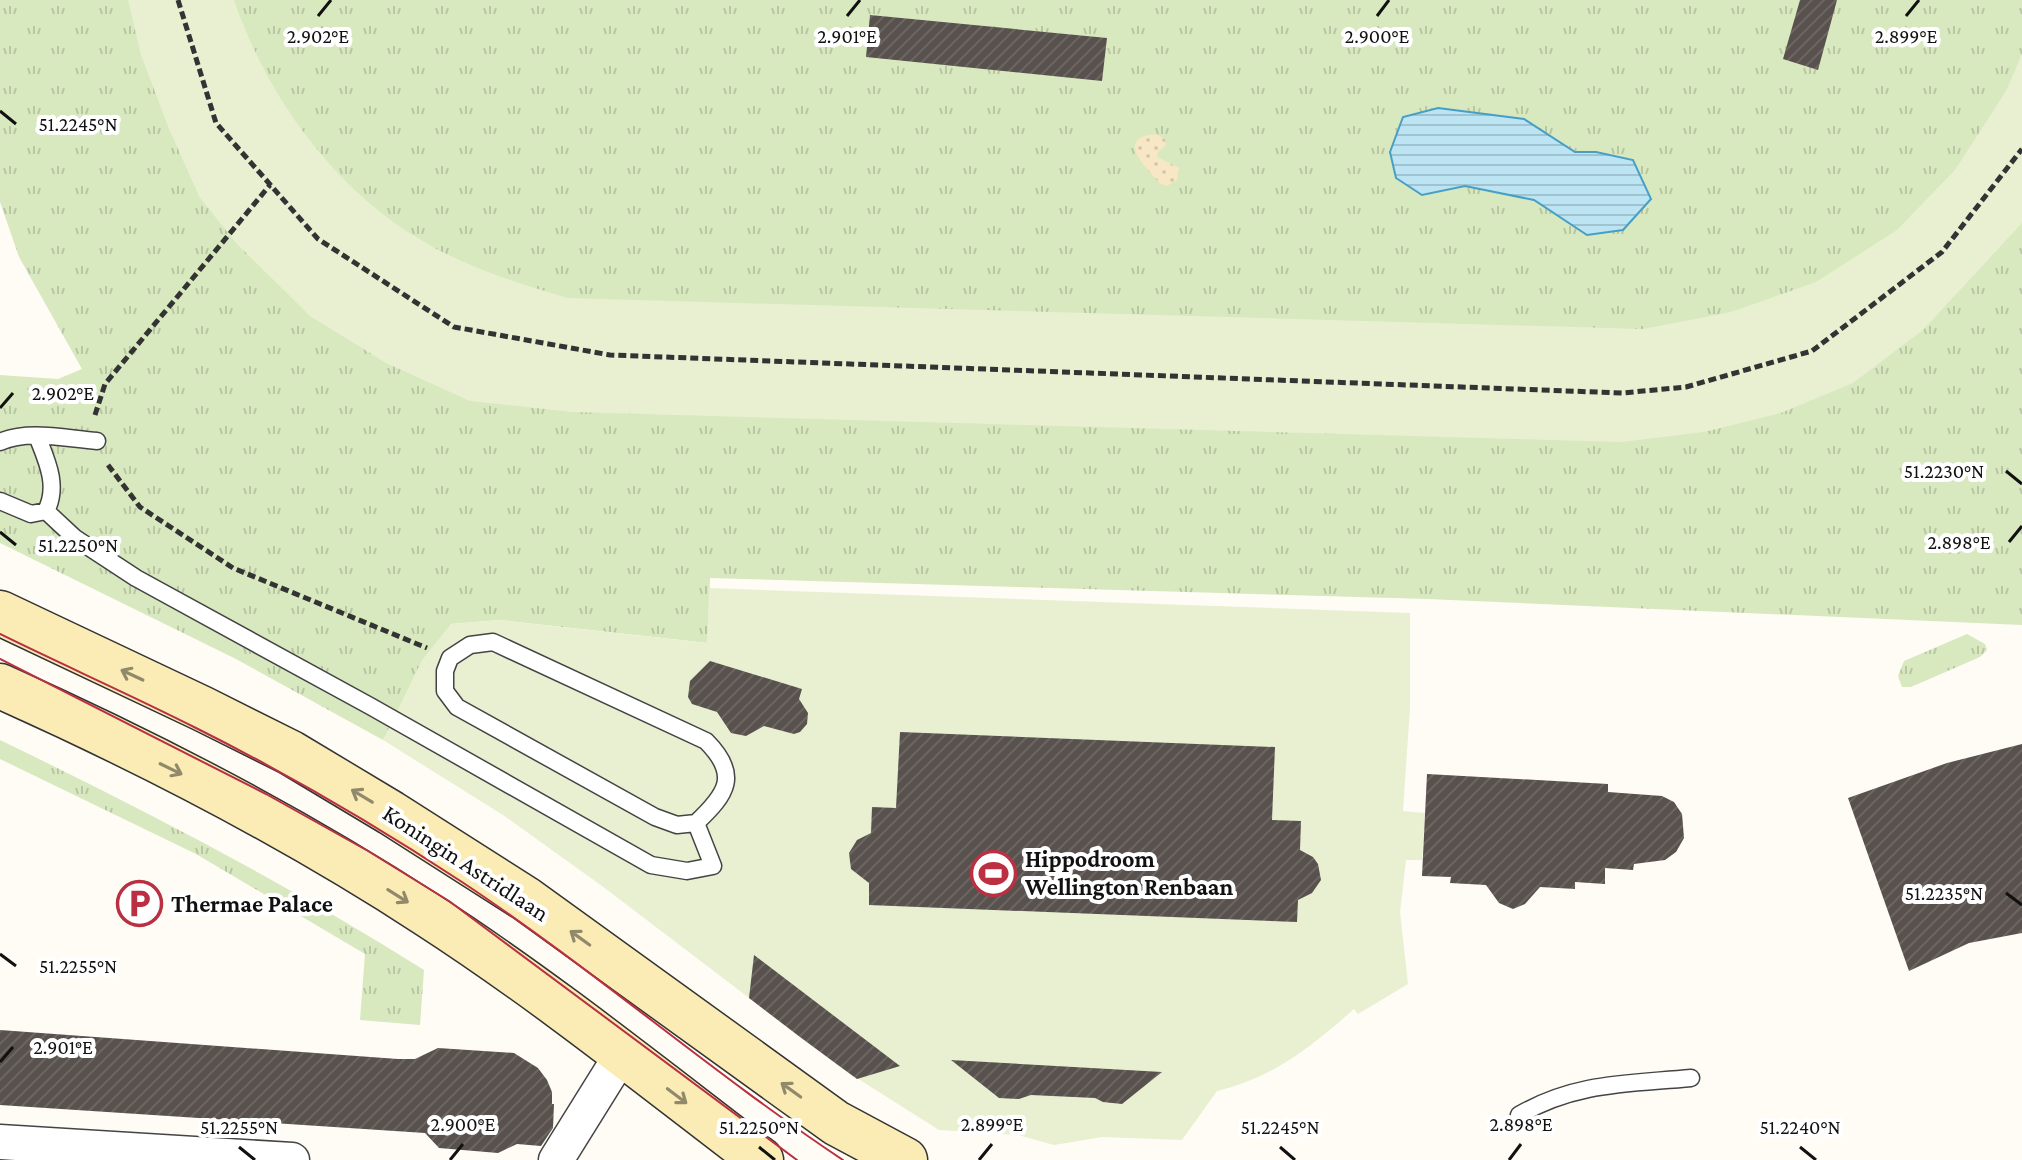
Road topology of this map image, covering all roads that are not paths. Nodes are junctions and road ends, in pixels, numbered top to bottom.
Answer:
1 (37, 436) junction
2 (97, 441) road end
3 (0, 442) edge
4 (0, 501) edge
5 (46, 511) junction
6 (0, 613) edge
7 (0, 686) edge
8 (696, 823) junction
9 (622, 1054) junction
10 (1691, 1078) dead end
11 (1519, 1115) dead end
12 (0, 1142) edge
13 (292, 1160) edge
14 (556, 1160) edge
15 (761, 1160) edge
16 (905, 1160) edge

1 - 2 lane
1 - 3 lane
1 - 5 lane
4 - 5 lane
5 - 8 lane
16 -> 6 street, Koningin Astridlaan
7 -> 9 street
8 - 8 lane
9 - 14 street
9 -> 15 street
10 - 11 lane
12 - 13 street

